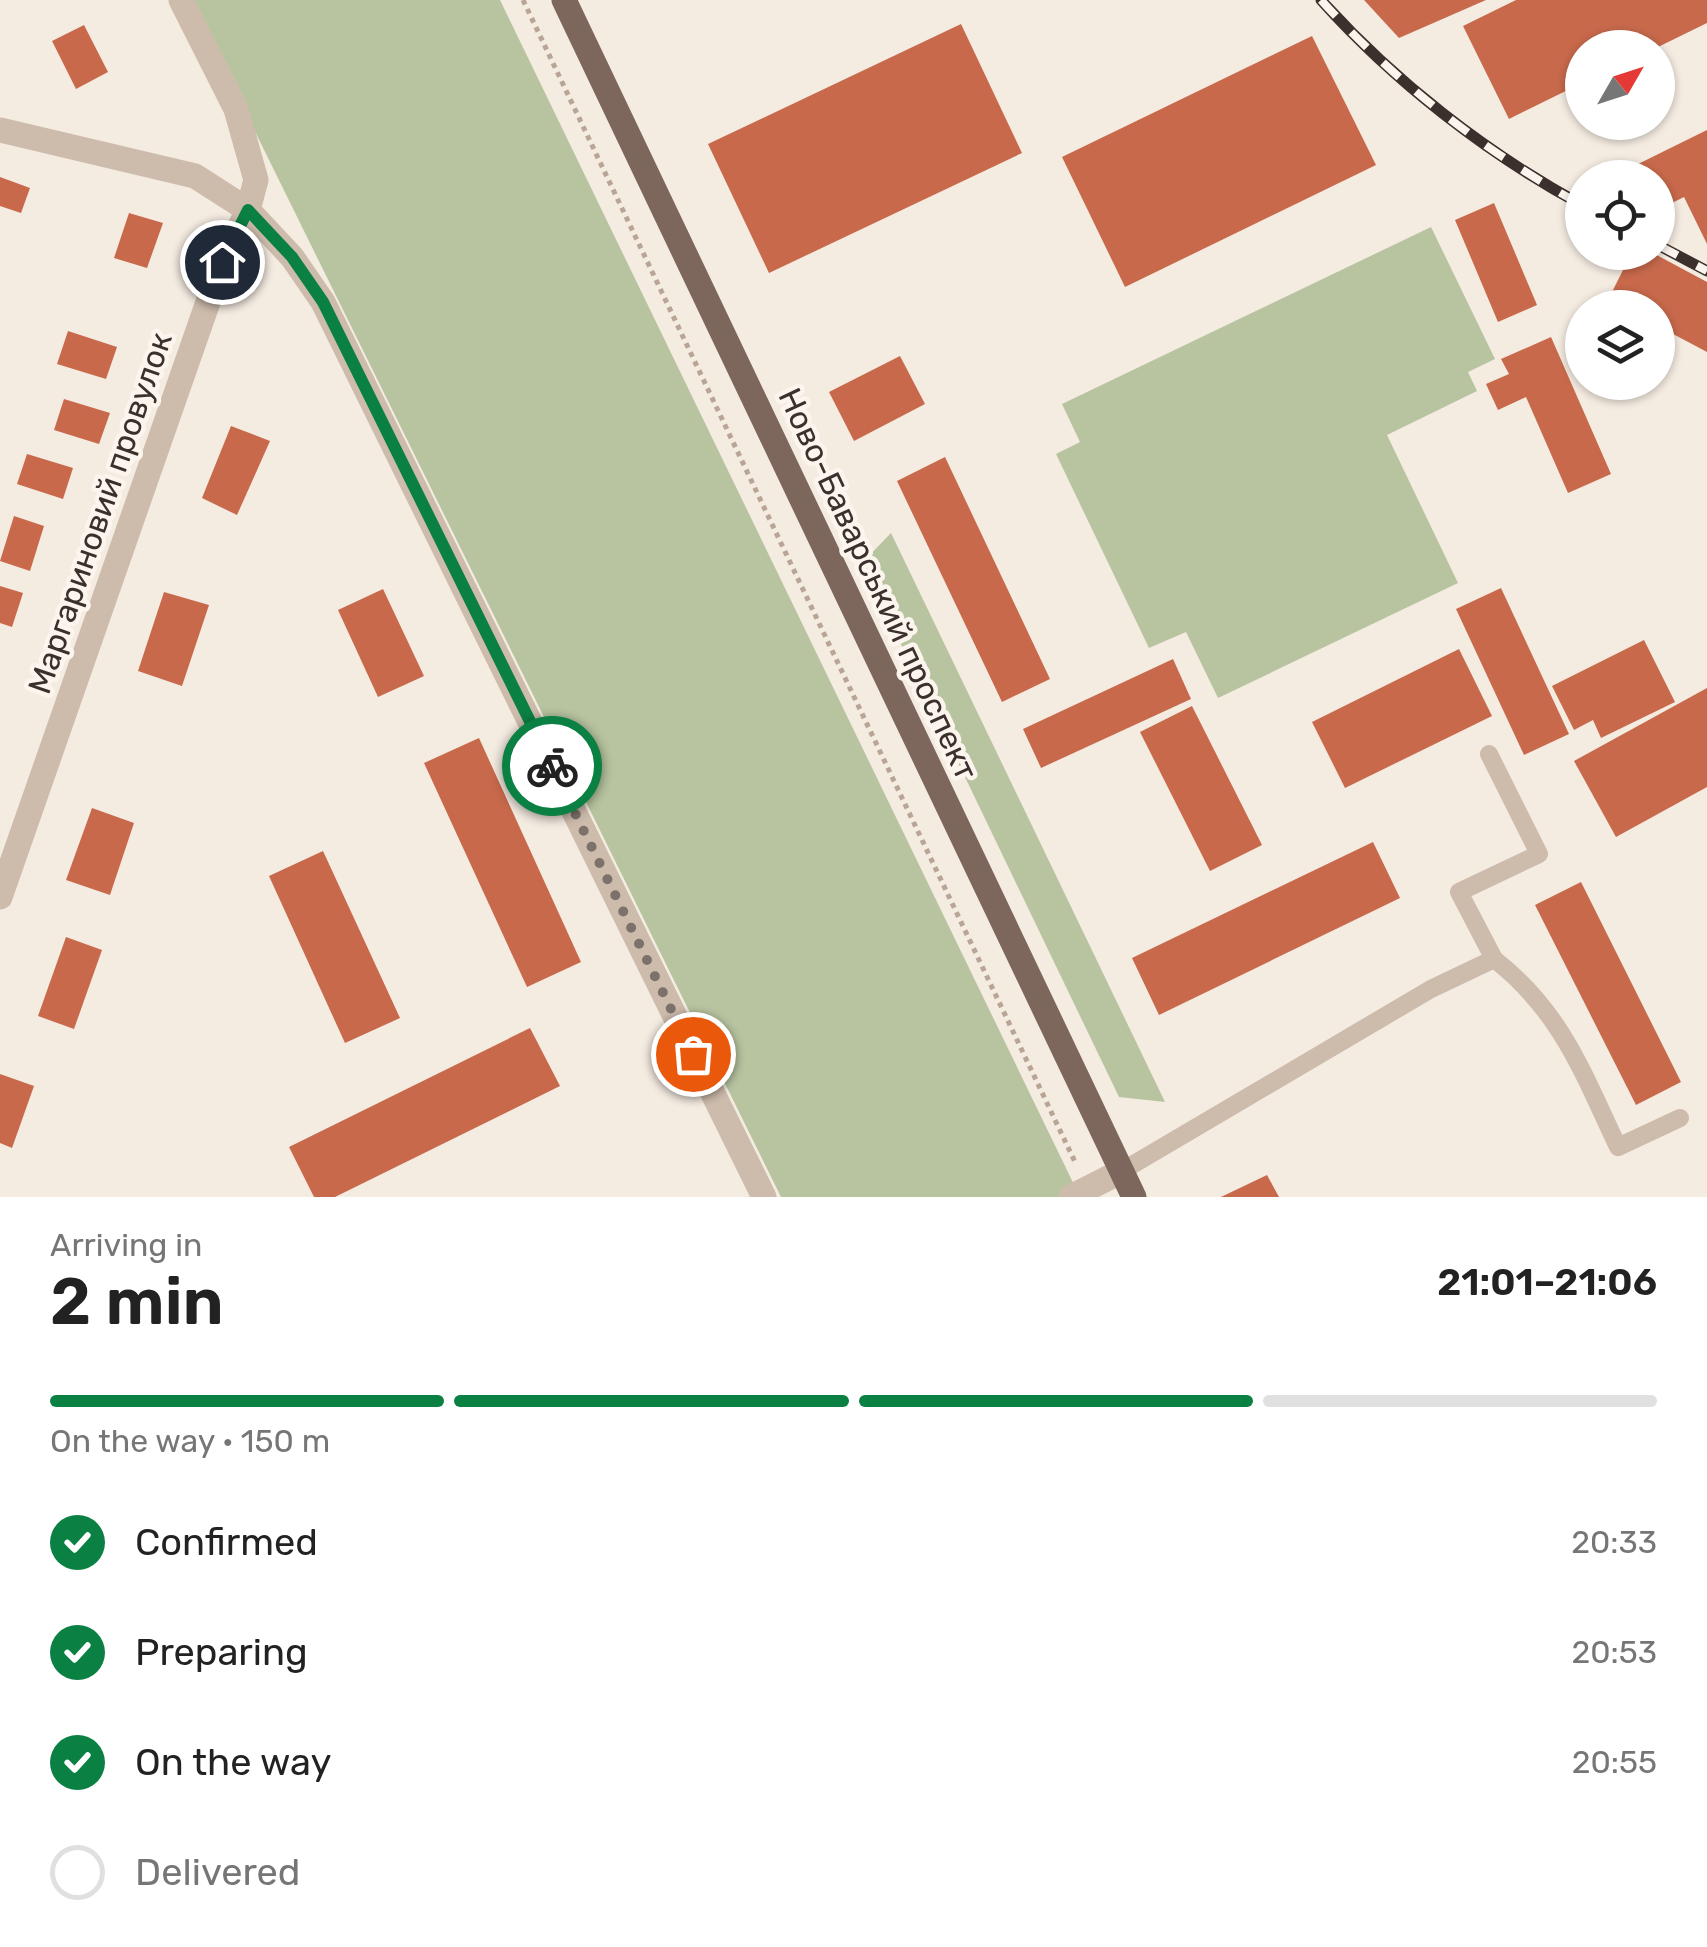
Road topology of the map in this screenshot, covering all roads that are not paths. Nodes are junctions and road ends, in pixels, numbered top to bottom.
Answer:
1 (181, 0) edge
2 (564, 0) edge
3 (0, 130) edge
4 (248, 210) junction
5 (1489, 754) dead end
6 (0, 897) edge
7 (1494, 959) junction
8 (1680, 1118) dead end
9 (1122, 1170) junction
10 (1079, 1193) edge
11 (764, 1197) edge
12 (1134, 1197) edge

1 - 4 street
2 - 9 main road, Ново-Баварський проспект
3 - 4 street
4 - 6 street, Маргариновий провулок
4 - 11 street
5 - 7 lane
7 - 8 lane
7 - 9 lane
9 - 10 street
9 - 12 main road, Ново-Баварський проспект

